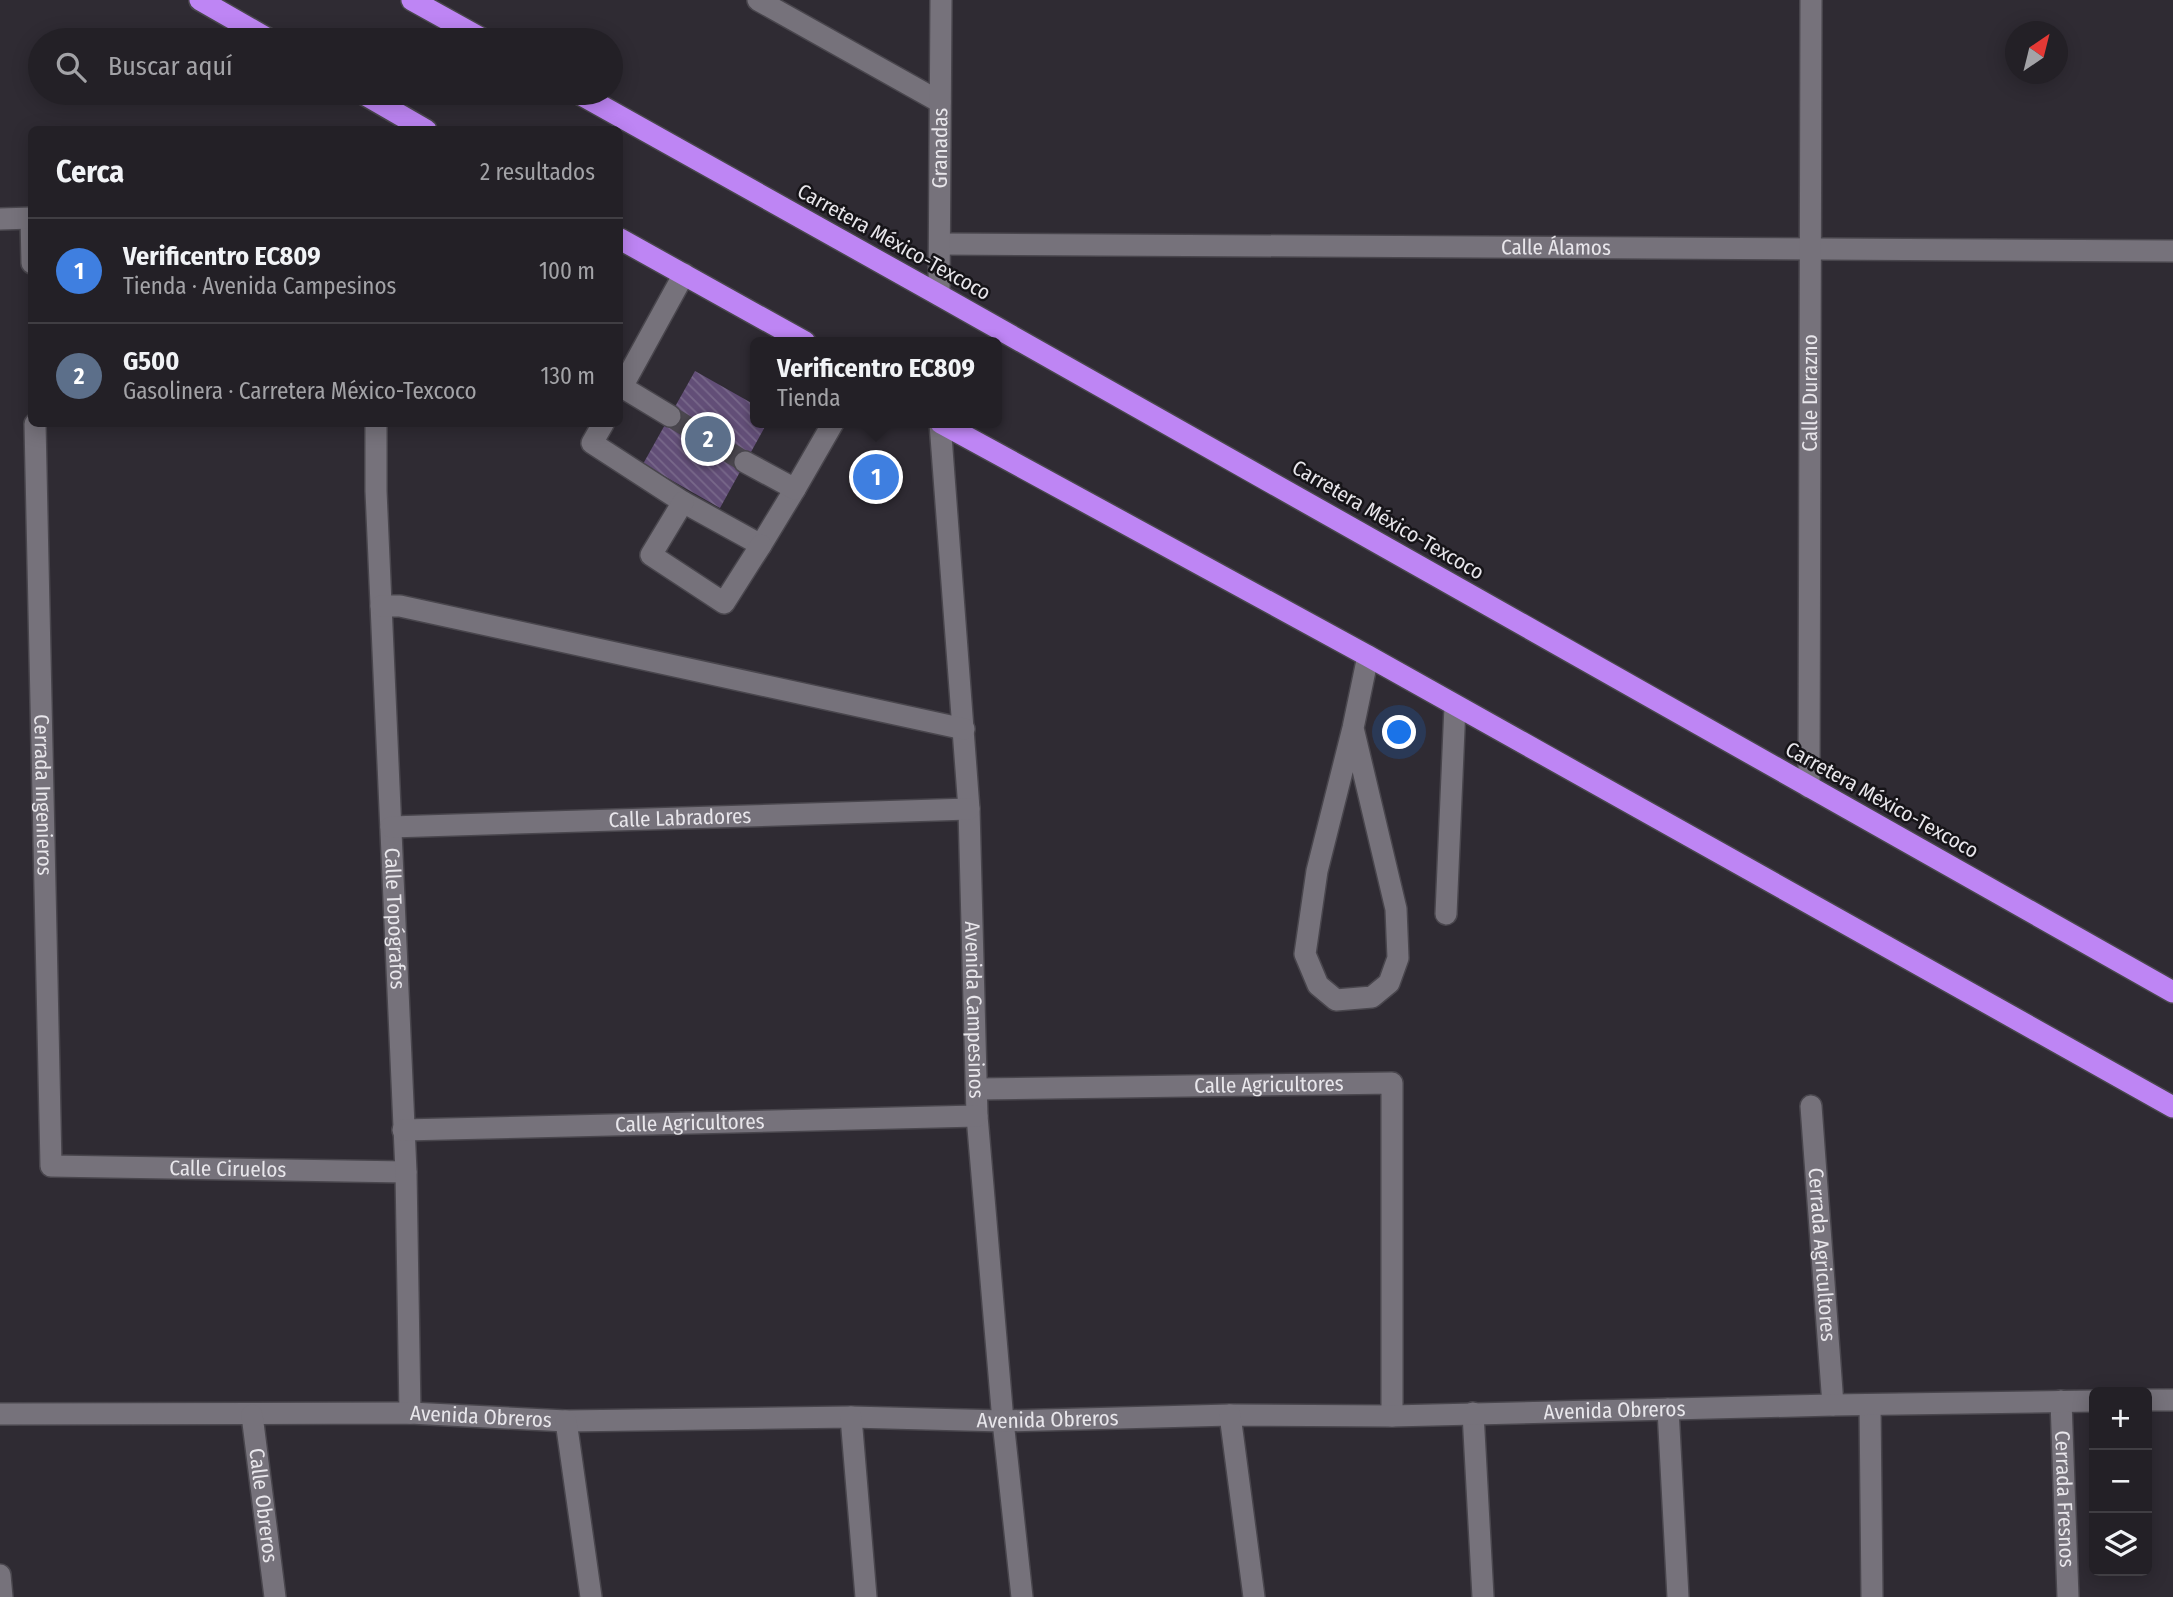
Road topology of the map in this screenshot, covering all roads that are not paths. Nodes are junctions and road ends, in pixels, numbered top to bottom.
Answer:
1 (200, 0) edge
2 (412, 0) edge
3 (758, 0) edge
4 (941, 0) edge
5 (1811, 0) edge
6 (249, 28) edge
7 (462, 28) edge
8 (940, 102) junction
9 (383, 105) edge
10 (599, 105) edge
11 (419, 126) edge
12 (28, 218) edge
13 (0, 219) edge
14 (623, 241) edge
15 (940, 244) junction
16 (1810, 248) junction
17 (2173, 251) edge
18 (684, 274) junction
19 (939, 295) junction
20 (796, 337) edge
21 (623, 386) edge
22 (623, 391) edge
23 (670, 416) tunnel mouth
24 (35, 427) edge
25 (376, 427) edge
26 (601, 427) edge
27 (830, 428) edge
28 (940, 428) edge
29 (949, 428) edge
30 (745, 462) tunnel mouth
31 (794, 489) junction
32 (683, 502) junction
33 (761, 545) junction
34 (381, 606) junction
35 (1368, 656) junction
36 (1455, 706) junction
37 (1353, 728) junction
38 (964, 729) junction
39 (1809, 787) junction
40 (969, 809) junction
41 (391, 827) junction
42 (1446, 914) dead end
43 (2173, 992) edge
44 (977, 1089) junction
45 (1811, 1106) dead end
46 (2173, 1107) edge
47 (977, 1116) junction
48 (404, 1130) junction
49 (51, 1166) joint
50 (406, 1172) junction
51 (2152, 1400) edge
52 (2173, 1400) edge
53 (2062, 1401) junction
54 (2089, 1401) edge
55 (1833, 1405) junction
56 (1870, 1405) junction
57 (1668, 1409) junction
58 (410, 1413) junction
59 (1473, 1413) junction
60 (0, 1414) edge
61 (252, 1415) junction
62 (1230, 1415) junction
63 (1392, 1416) junction
64 (851, 1417) junction
65 (566, 1420) junction
66 (1003, 1421) junction
67 (0, 1575) edge
68 (2, 1597) edge
69 (275, 1597) edge
70 (591, 1597) edge
71 (866, 1597) edge
72 (1022, 1597) edge
73 (1254, 1597) edge
74 (1483, 1597) edge
75 (1678, 1597) edge
76 (1872, 1597) edge
77 (2068, 1597) edge

1 - 6 highway
2 - 7 highway
3 - 8 street
4 - 8 street, Granadas
5 - 16 street, Calle Durazno
8 - 15 street, Granadas
9 - 11 highway
10 - 19 highway, Carretera México-Texcoco
12 - 13 street
14 - 18 highway
15 - 16 street, Calle Álamos
15 - 19 street, Granadas
16 - 17 street, Calle Álamos
16 - 39 street, Calle Durazno
18 - 20 highway
18 - 21 street
19 - 39 highway, Carretera México-Texcoco
22 - 23 street
24 - 49 street, Cerrada Ingenieros
25 - 34 street, Calle Topógrafos
26 - 32 street
27 - 31 street
28 - 38 street, Avenida Campesinos
29 - 35 highway
30 - 31 street
31 - 33 street
32 - 33 street
32 - 33 street
34 - 38 street
34 - 41 street, Calle Topógrafos
35 - 36 highway
35 - 37 street
36 - 42 street
36 - 46 highway
37 - 37 street
38 - 40 street, Avenida Campesinos
39 - 43 highway, Carretera México-Texcoco
40 - 41 street, Calle Labradores
40 - 44 street, Avenida Campesinos
41 - 48 street, Calle Topógrafos
44 - 47 street, Avenida Campesinos
44 - 63 street, Calle Agricultores
45 - 55 street, Cerrada Agricultores
47 - 48 street, Calle Agricultores
47 - 66 street, Avenida Campesinos
48 - 50 street, Calle Topógrafos
49 - 50 street, Calle Ciruelos
50 - 58 street, Calle Topógrafos
51 - 52 street
53 - 54 street, Avenida Obreros
53 - 56 street, Avenida Obreros
53 - 77 street, Cerrada Fresnos
55 - 56 street, Avenida Obreros
55 - 57 street, Avenida Obreros
56 - 76 street
57 - 59 street, Avenida Obreros
57 - 75 street
58 - 61 street, Avenida Obreros
58 - 65 street, Avenida Obreros
59 - 63 street, Avenida Obreros
59 - 74 street
60 - 61 street, Avenida Obreros
61 - 69 street, Calle Obreros
62 - 63 street, Avenida Obreros
62 - 66 street, Avenida Obreros
62 - 73 street
64 - 65 street, Avenida Obreros
64 - 66 street, Avenida Obreros
64 - 71 street
65 - 70 street
66 - 72 street, Avenida Campesinos
67 - 68 street

